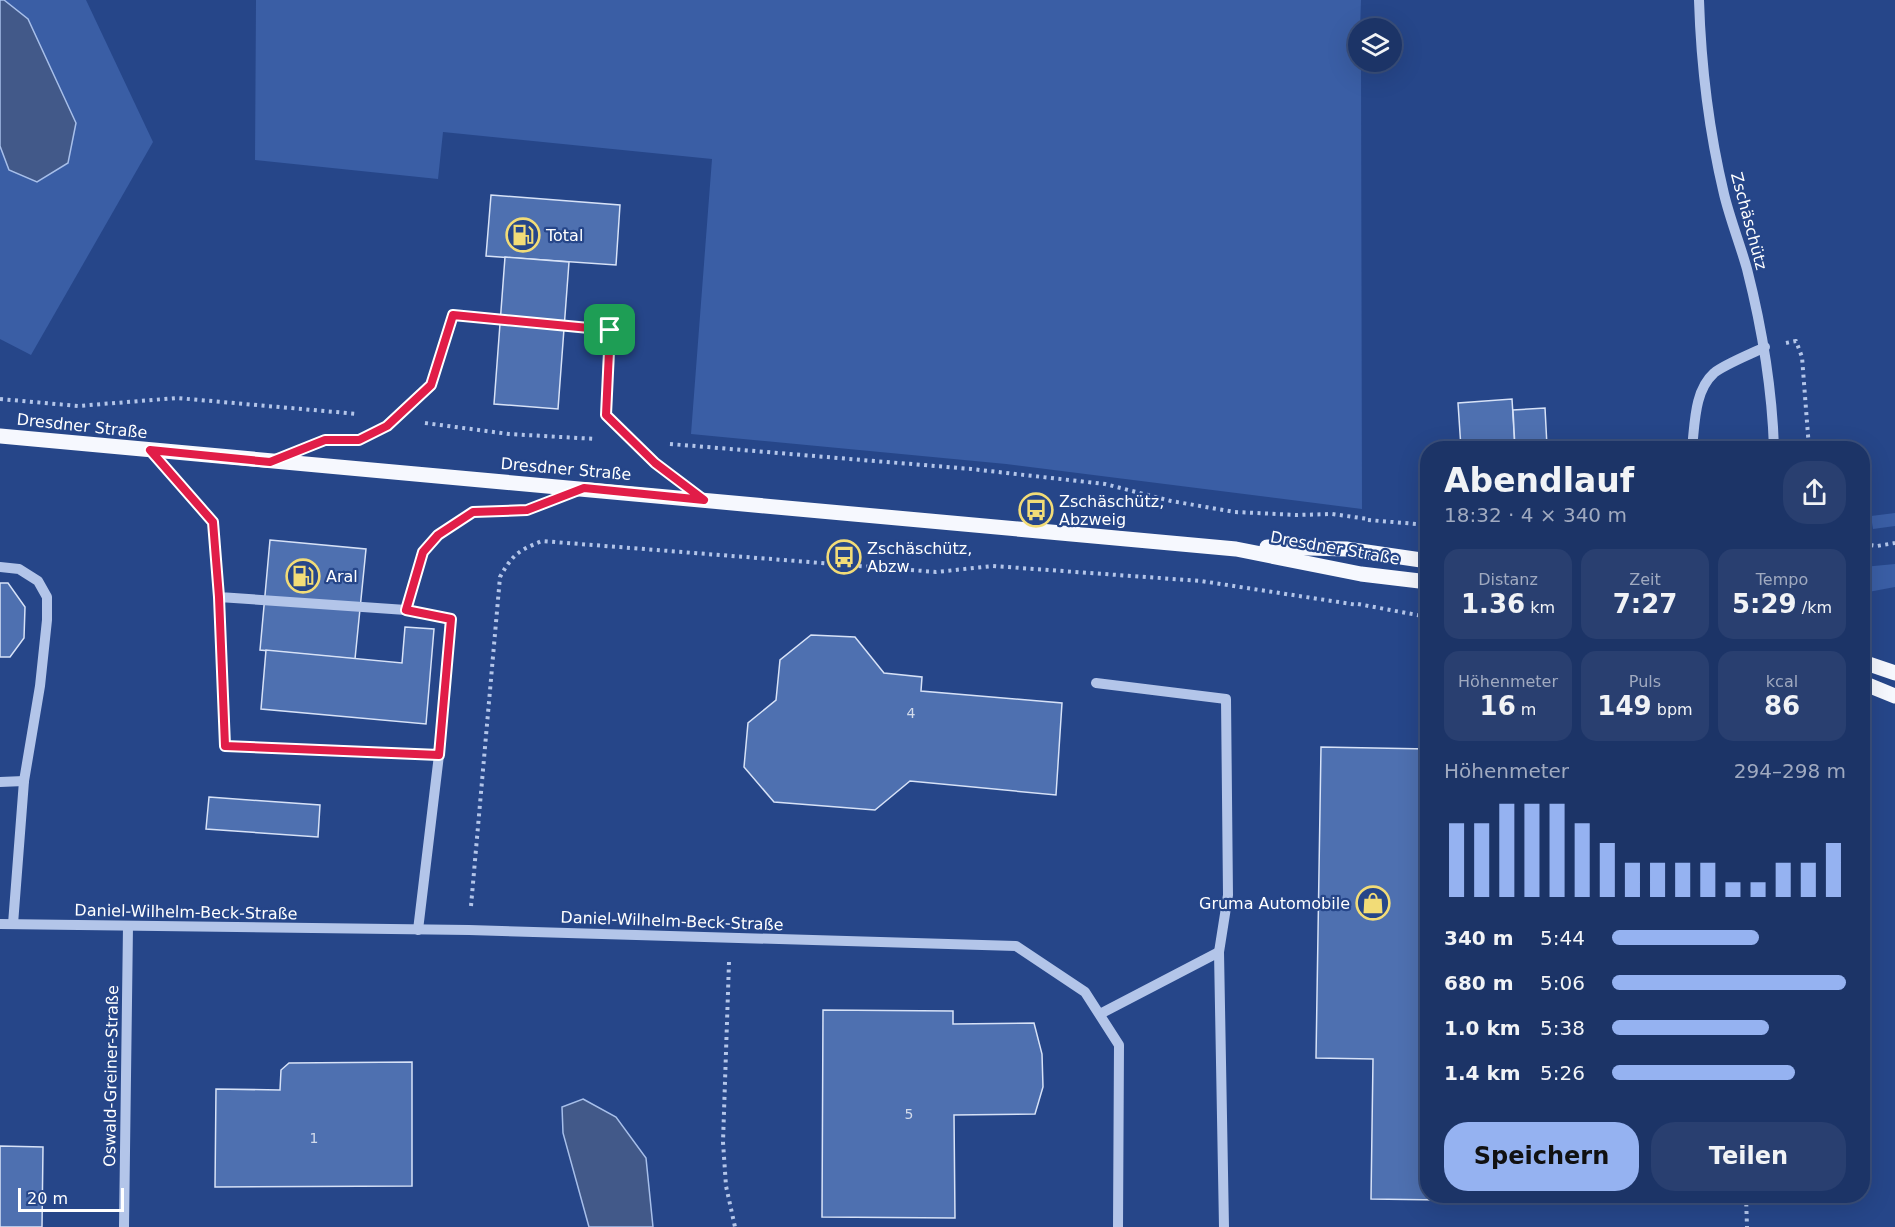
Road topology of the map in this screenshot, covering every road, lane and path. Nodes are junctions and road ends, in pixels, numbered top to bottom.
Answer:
1 (1699, 0) edge
2 (1765, 347) junction
3 (0, 399) edge
4 (395, 419) junction
5 (0, 436) edge
6 (632, 441) junction
7 (1693, 441) edge
8 (1774, 441) edge
9 (1808, 441) edge
10 (150, 450) junction
11 (270, 462) junction
12 (584, 488) junction
13 (704, 500) junction
14 (1368, 519) dead end
15 (1895, 543) edge
16 (1870, 545) edge
17 (1236, 549) junction
18 (1420, 560) edge
19 (0, 567) edge
20 (1420, 581) edge
21 (219, 597) junction
22 (1358, 604) dead end
23 (406, 610) junction
24 (1870, 664) edge
25 (1895, 673) edge
26 (1096, 682) dead end
27 (1870, 686) edge
28 (1895, 696) edge
29 (439, 755) junction
30 (24, 781) junction
31 (0, 782) edge
32 (0, 924) edge
33 (13, 924) junction
34 (128, 926) junction
35 (418, 930) junction
36 (469, 930) junction
37 (729, 937) junction
38 (1219, 952) junction
39 (1100, 1014) junction
40 (1746, 1203) edge
41 (124, 1227) edge
42 (735, 1227) edge
43 (1118, 1227) edge
44 (1224, 1227) edge
45 (1747, 1227) edge

1 - 2 street, Zschäschütz
2 - 7 street
2 - 8 street, Zschäschütz
2 - 9 path
3 - 4 path
4 - 6 path
4 - 6 street
4 - 11 street
5 - 10 main road, Dresdner Straße
6 - 13 street
6 - 14 path
10 - 11 main road, Dresdner Straße
10 - 21 street
11 - 12 main road, Dresdner Straße
12 - 13 main road, Dresdner Straße
12 - 23 street
13 - 17 main road, Dresdner Straße
15 - 16 path
17 - 18 main road, Dresdner Straße
17 - 20 main road, Dresdner Straße
19 - 30 street
21 - 23 street
21 - 29 street
22 - 36 path
23 - 29 street
24 - 25 main road
26 - 38 street
27 - 28 main road
29 - 35 street
30 - 31 street
30 - 33 street
32 - 33 street, Daniel-Wilhelm-Beck-Straße
33 - 34 street, Daniel-Wilhelm-Beck-Straße
34 - 35 street, Daniel-Wilhelm-Beck-Straße
34 - 41 street, Oswald-Greiner-Straße
35 - 36 street, Daniel-Wilhelm-Beck-Straße
36 - 37 street, Daniel-Wilhelm-Beck-Straße
37 - 39 street, Daniel-Wilhelm-Beck-Straße
37 - 42 path
38 - 39 street
38 - 44 street
39 - 43 street, Daniel-Wilhelm-Beck-Straße
40 - 45 path

